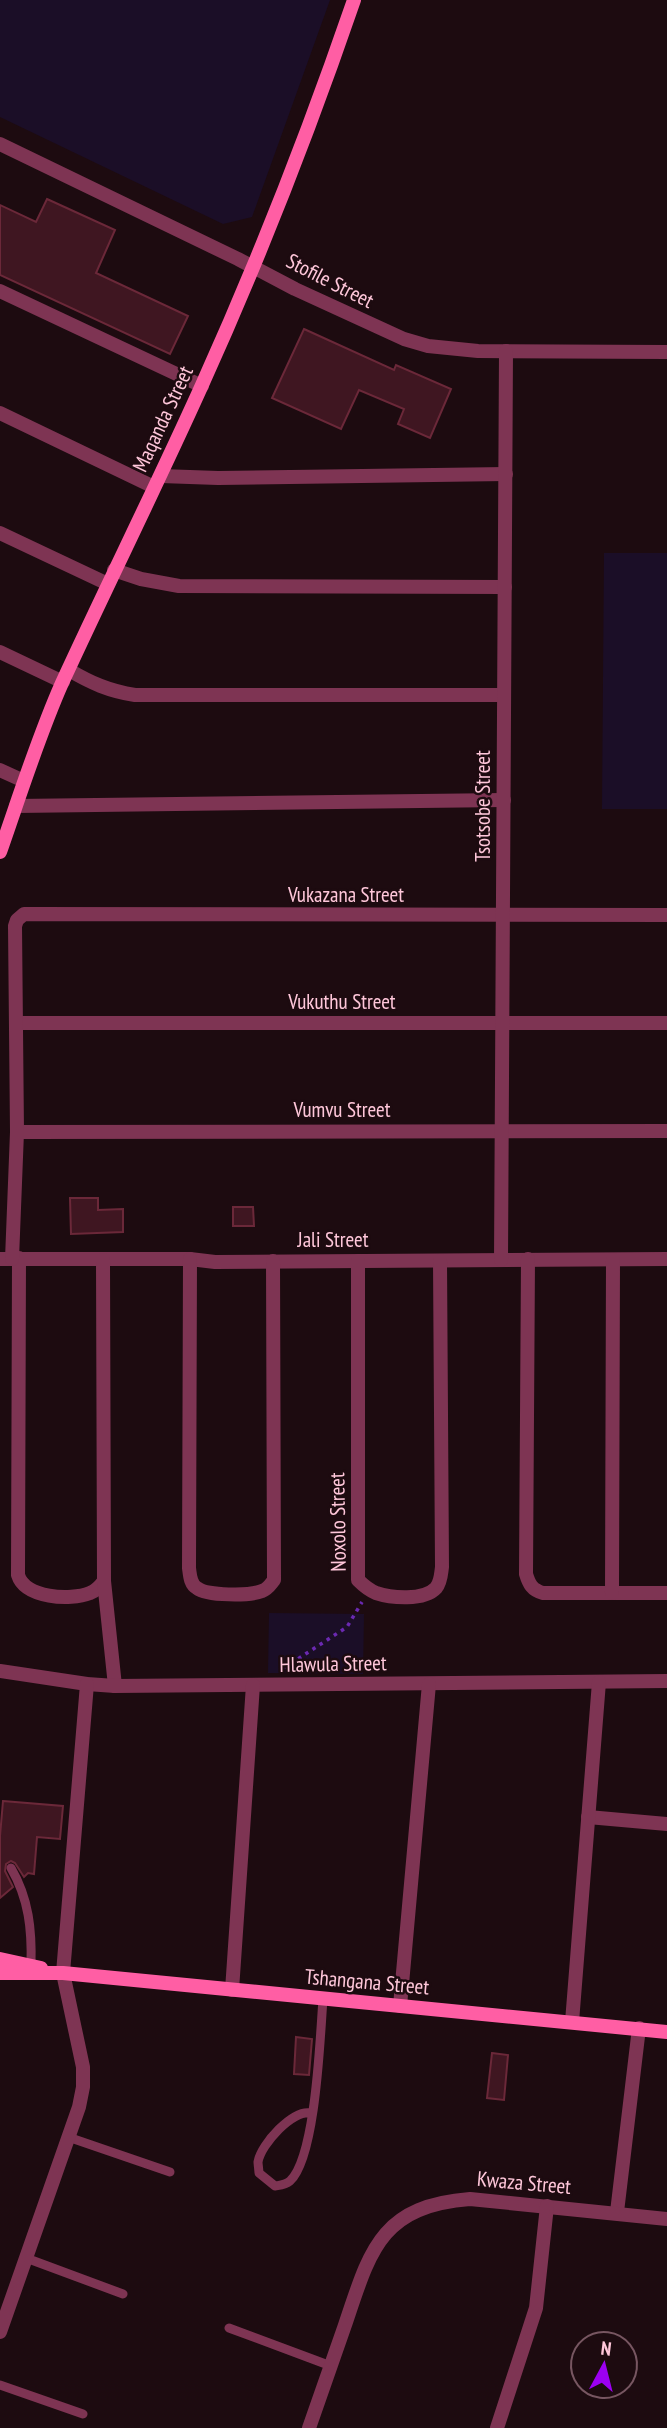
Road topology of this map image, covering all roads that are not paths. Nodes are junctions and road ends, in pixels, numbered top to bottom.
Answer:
1 (354, 0) edge
2 (0, 144) edge
3 (254, 267) junction
4 (0, 291) edge
5 (506, 351) junction
6 (667, 352) edge
7 (202, 386) junction
8 (0, 412) edge
9 (506, 474) junction
10 (158, 481) junction
11 (0, 533) edge
12 (111, 577) junction
13 (505, 587) junction
14 (0, 652) edge
15 (66, 676) junction
16 (503, 695) junction
17 (0, 770) edge
18 (24, 781) junction
19 (504, 800) junction
20 (16, 806) junction
21 (0, 852) edge
22 (667, 915) edge
23 (503, 917) junction
24 (16, 1023) junction
25 (502, 1023) junction
26 (667, 1023) edge
27 (502, 1131) junction
28 (667, 1131) edge
29 (17, 1132) junction
30 (10, 1259) edge
31 (190, 1259) junction
32 (527, 1259) junction
33 (613, 1259) junction
34 (667, 1259) edge
35 (103, 1260) junction
36 (501, 1260) junction
37 (273, 1261) junction
38 (358, 1261) junction
39 (440, 1261) junction
40 (104, 1581) junction
41 (612, 1593) junction
42 (667, 1593) edge
43 (0, 1671) edge
44 (667, 1681) edge
45 (599, 1682) junction
46 (87, 1685) junction
47 (253, 1685) junction
48 (429, 1685) junction
49 (115, 1686) junction
50 (588, 1818) junction
51 (667, 1824) edge
52 (11, 1868) dead end
53 (0, 1959) edge
54 (31, 1965) junction
55 (0, 1973) edge
56 (63, 1973) junction
57 (232, 1990) junction
58 (323, 1999) junction
59 (400, 2006) junction
60 (572, 2022) junction
61 (639, 2028) junction
62 (667, 2032) edge
63 (311, 2113) junction
64 (68, 2137) junction
65 (170, 2172) dead end
66 (547, 2206) junction
67 (617, 2212) junction
68 (667, 2219) edge
69 (26, 2258) junction
70 (123, 2294) dead end
71 (229, 2328) dead end
72 (0, 2332) edge
73 (331, 2366) junction
74 (0, 2385) edge
75 (83, 2414) dead end
76 (309, 2428) edge
77 (497, 2428) edge

1 - 3 street, Maqanda Street
2 - 3 street, Stofile Street
3 - 5 street, Stofile Street
3 - 7 street, Maqanda Street
4 - 7 street
5 - 6 street, Stofile Street
5 - 9 street, Tsotsobe Street
7 - 10 street, Maqanda Street
8 - 10 street
9 - 10 street
9 - 13 street, Tsotsobe Street
10 - 12 street, Maqanda Street
11 - 12 street
12 - 13 street
12 - 15 street, Maqanda Street
13 - 16 street, Tsotsobe Street
14 - 15 street
15 - 16 street
15 - 18 street, Maqanda Street
16 - 19 street, Tsotsobe Street
17 - 18 street
18 - 20 street, Maqanda Street
19 - 20 street
19 - 23 street, Tsotsobe Street
20 - 21 street, Maqanda Street
22 - 23 street, Vukazana Street
23 - 24 street, Vukazana Street
23 - 25 street, Tsotsobe Street
24 - 25 street, Vukuthu Street
24 - 29 street
25 - 26 street, Vukuthu Street
25 - 27 street, Tsotsobe Street
27 - 28 street, Vumvu Street
27 - 29 street, Vumvu Street
27 - 36 street, Tsotsobe Street
29 - 30 street
30 - 35 street, Jali Street
30 - 40 street
31 - 35 street, Jali Street
31 - 37 street, Jali Street
31 - 37 street
32 - 33 street, Jali Street
32 - 36 street, Jali Street
32 - 41 street
33 - 34 street, Jali Street
33 - 41 street
35 - 40 street
36 - 39 street, Jali Street
37 - 38 street, Jali Street
38 - 39 street, Jali Street
38 - 39 street, Noxolo Street
40 - 49 street
41 - 42 street
43 - 46 street, Hlawula Street
44 - 45 street, Hlawula Street
45 - 48 street, Hlawula Street
45 - 50 street
46 - 49 street, Hlawula Street
46 - 56 street
47 - 48 street, Hlawula Street
47 - 49 street, Hlawula Street
47 - 57 street
48 - 59 street
50 - 51 street
50 - 60 street
52 - 54 lane
53 - 54 street, Tshangana Street
54 - 56 street, Tshangana Street
55 - 56 street, Tshangana Street
56 - 57 street, Tshangana Street
56 - 64 street
57 - 58 street, Tshangana Street
58 - 59 street, Tshangana Street
58 - 63 lane
59 - 60 street, Tshangana Street
60 - 61 street, Tshangana Street
61 - 62 street, Tshangana Street
61 - 67 street
63 - 63 lane
64 - 65 lane
64 - 69 street
66 - 67 street, Kwaza Street
66 - 73 street, Kwaza Street
66 - 77 street
67 - 68 street, Kwaza Street
69 - 70 lane
69 - 72 street
71 - 73 lane
73 - 76 street, Kwaza Street
74 - 75 lane

